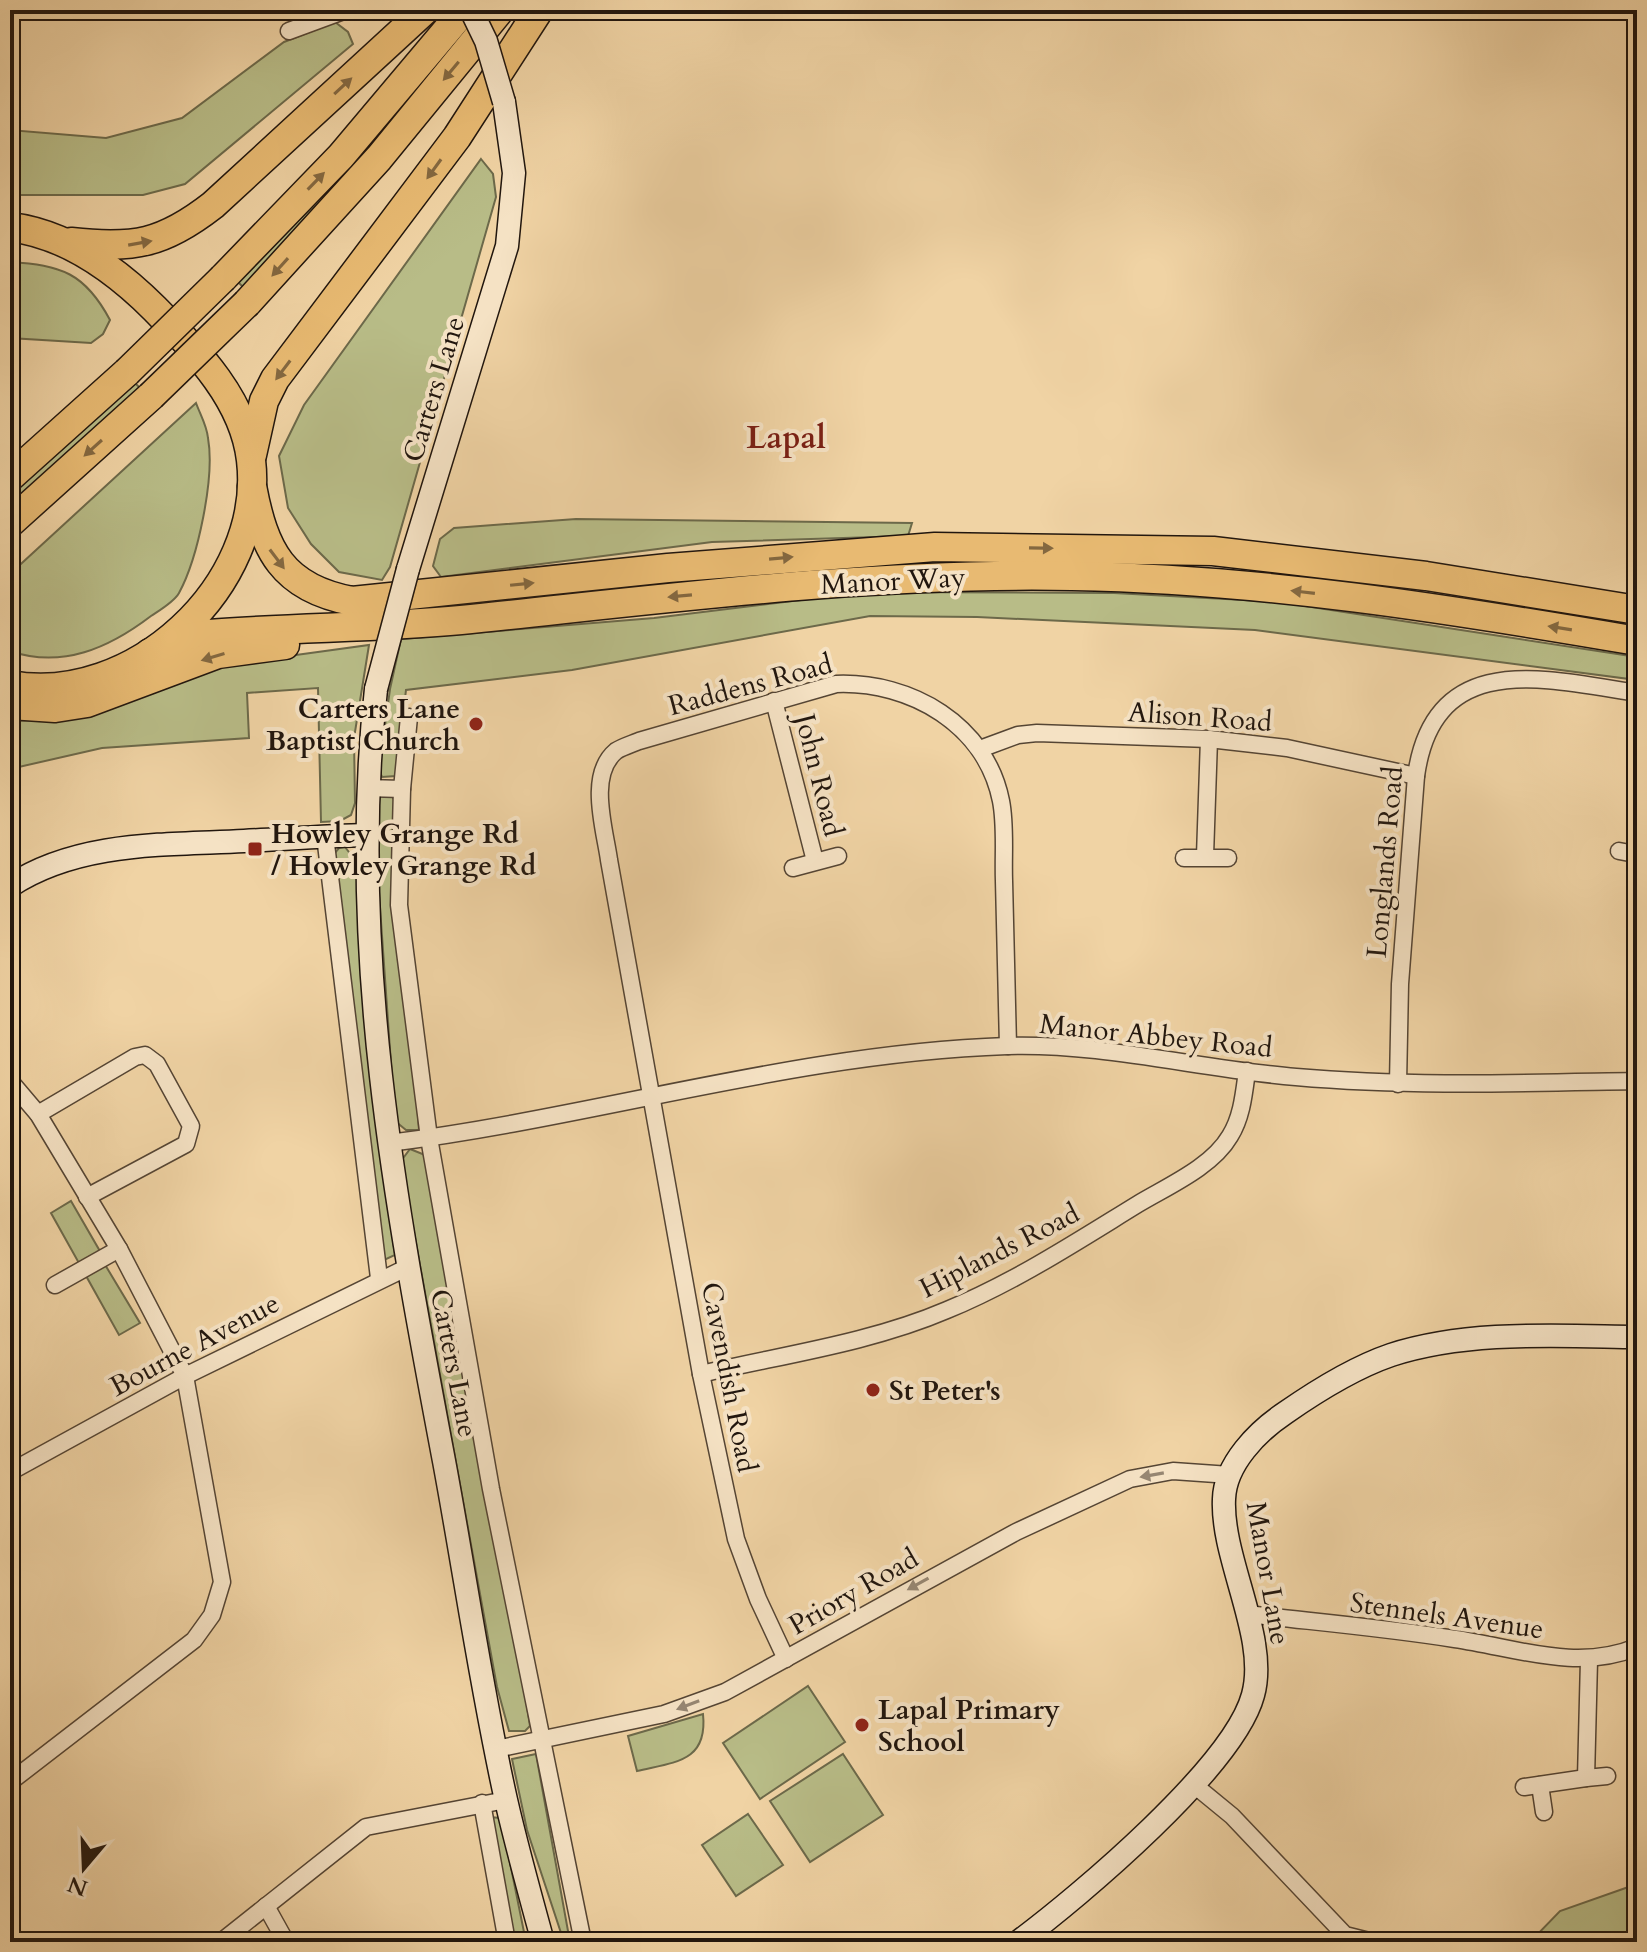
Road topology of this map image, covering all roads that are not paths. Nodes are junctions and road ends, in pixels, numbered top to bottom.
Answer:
1 (346, 10) edge
2 (425, 10) edge
3 (464, 10) edge
4 (471, 10) edge
5 (500, 10) edge
6 (539, 10) edge
7 (289, 31) dead end
8 (10, 227) edge
9 (63, 241) junction
10 (252, 473) junction
11 (10, 477) edge
12 (10, 523) edge
13 (1637, 610) edge
14 (456, 620) junction
15 (1637, 641) edge
16 (150, 653) junction
17 (19, 689) edge
18 (1637, 693) edge
19 (774, 701) junction
20 (10, 705) edge
21 (409, 717) dead end
22 (1209, 739) junction
23 (980, 749) junction
24 (1416, 776) junction
25 (367, 788) junction
26 (402, 789) junction
27 (1637, 833) edge
28 (367, 835) junction
29 (325, 836) junction
30 (1630, 853) edge
31 (838, 856) dead end
32 (1205, 856) junction
33 (1184, 858) dead end
34 (1228, 858) dead end
35 (815, 861) junction
36 (793, 868) dead end
37 (10, 886) edge
38 (1008, 1046) junction
39 (1247, 1071) junction
40 (10, 1081) edge
41 (1637, 1081) edge
42 (1398, 1084) junction
43 (652, 1097) junction
44 (38, 1114) junction
45 (429, 1138) junction
46 (389, 1143) junction
47 (87, 1197) junction
48 (119, 1249) junction
49 (406, 1268) junction
50 (379, 1278) junction
51 (55, 1285) dead end
52 (1637, 1337) edge
53 (701, 1374) junction
54 (185, 1376) junction
55 (10, 1472) edge
56 (1230, 1475) junction
57 (1247, 1614) junction
58 (1637, 1647) edge
59 (786, 1659) junction
60 (1589, 1660) junction
61 (541, 1741) junction
62 (496, 1749) junction
63 (1607, 1776) dead end
64 (1586, 1778) junction
65 (10, 1782) edge
66 (1193, 1784) junction
67 (506, 1800) junction
68 (482, 1803) junction
69 (1544, 1812) dead end
70 (266, 1906) junction
71 (1345, 1939) edge
72 (221, 1942) edge
73 (286, 1942) edge
74 (507, 1942) edge
75 (543, 1942) edge
76 (583, 1942) edge
77 (1018, 1942) edge
78 (1373, 1942) edge

1 - 7 street
9 -> 2 highway
11 -> 3 highway, bridge
4 - 25 street, Carters Lane, bridge
5 -> 12 highway, bridge
6 -> 10 highway
8 - 9 highway
9 - 10 highway, Manor Way
10 -> 13 highway, Manor Way
10 - 16 highway
15 -> 14 highway, Manor Way
14 - 16 highway, Manor Way
14 -> 20 highway
16 - 17 highway
18 - 24 street, Longlands Road
19 - 23 street, Raddens Road
19 - 35 street, John Road
19 - 43 street, Raddens Road
21 - 26 street, Carters Lane
22 - 23 street, Alison Road
22 - 24 street, Alison Road
22 - 32 street
23 - 38 street, Raddens Road
24 - 42 street, Longlands Road
25 - 26 street
25 - 28 street, Carters Lane
26 - 45 street, Carters Lane
27 - 30 street
28 - 29 street
28 - 46 street, Carters Lane
29 - 37 street
29 - 50 street
31 - 35 street, John Road
32 - 33 street
32 - 34 street
35 - 36 street, John Road
38 - 39 street, Manor Abbey Road
38 - 43 street, Manor Abbey Road
39 - 42 street, Manor Abbey Road
39 - 53 street, Hiplands Road
40 - 44 street
41 - 42 street, Manor Abbey Road
43 - 45 street, Manor Abbey Road
43 - 53 street, Cavendish Road
44 - 47 street
44 - 47 street
45 - 46 street, Manor Abbey Road
45 - 61 street, Carters Lane
46 - 49 street, Carters Lane
47 - 48 street
48 - 51 street
48 - 54 street
49 - 50 street, Bourne Avenue
49 - 62 street, Carters Lane
50 - 54 street, Bourne Avenue
52 - 56 street, Manor Lane
53 - 59 street, Cavendish Road
54 - 55 street, Bourne Avenue
54 - 65 street
56 - 57 street, Manor Lane
56 -> 59 street, Priory Road
57 - 60 street, Stennels Avenue
57 - 66 street, Manor Lane
58 - 60 street, Stennels Avenue
59 -> 61 street, Priory Road
60 - 64 street
61 - 62 street, Priory Road
61 - 76 street, Carters Lane
62 - 67 street, Carters Lane
63 - 64 street
64 - 69 street
66 - 71 street
66 - 77 street, Manor Lane
67 - 68 street
67 - 75 street, Carters Lane
68 - 70 street
68 - 74 street
70 - 72 street
70 - 73 street
71 - 78 street

